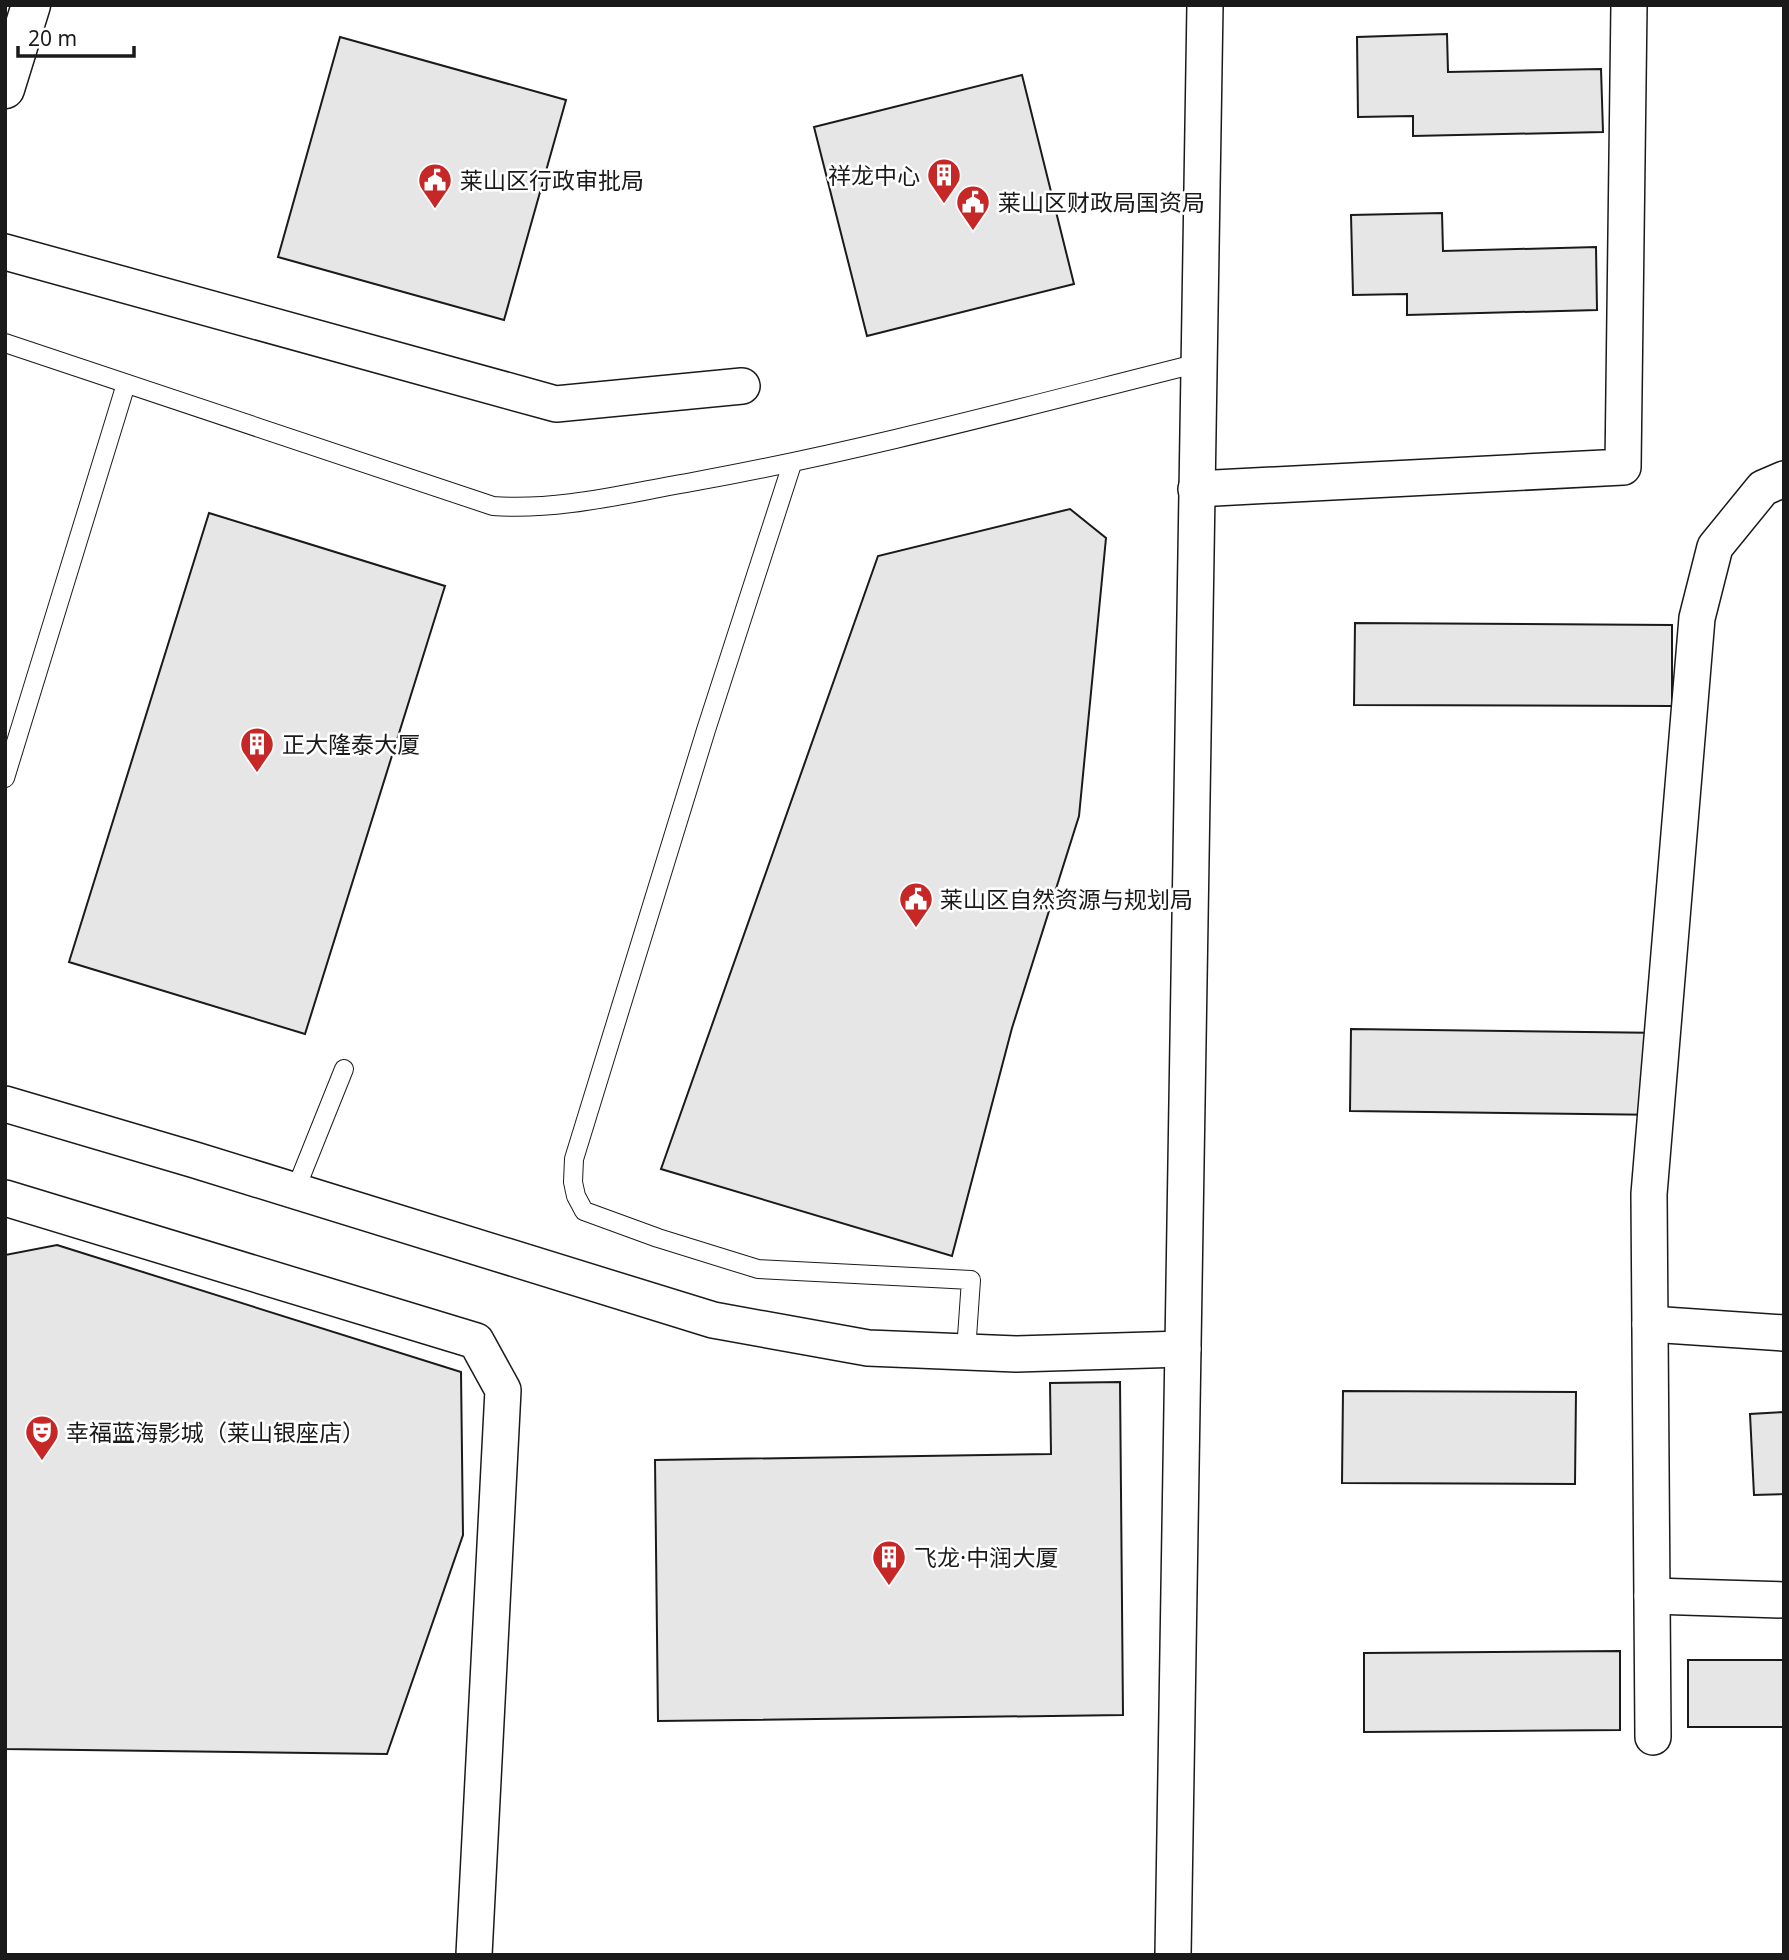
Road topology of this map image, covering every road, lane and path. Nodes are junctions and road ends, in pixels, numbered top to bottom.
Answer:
1 (31, 5) edge
2 (1205, 5) edge
3 (1629, 5) edge
4 (5, 89) edge
5 (5, 253) edge
6 (5, 343) edge
7 (1199, 363) junction
8 (127, 383) junction
9 (742, 386) dead end
10 (792, 464) junction
11 (1784, 479) edge
12 (1196, 489) junction
13 (5, 778) edge
14 (344, 1069) dead end
15 (5, 1104) edge
16 (295, 1191) junction
17 (5, 1198) edge
18 (1650, 1324) junction
19 (1784, 1333) edge
20 (1183, 1349) junction
21 (966, 1351) junction
22 (1652, 1597) junction
23 (1784, 1600) edge
24 (1653, 1737) dead end
25 (474, 1955) edge
26 (1173, 1955) edge

1 - 4 main road
2 - 7 street
3 - 12 street
5 - 9 street
6 - 8 lane
7 - 10 lane
7 - 12 street
8 - 10 lane
8 - 13 lane
10 - 21 lane
11 - 18 street
12 - 20 street
14 - 16 lane
15 - 16 street
16 - 21 street
17 - 25 street
18 - 19 street
18 - 22 street
20 - 21 street
20 - 26 street
22 - 23 street
22 - 24 street

